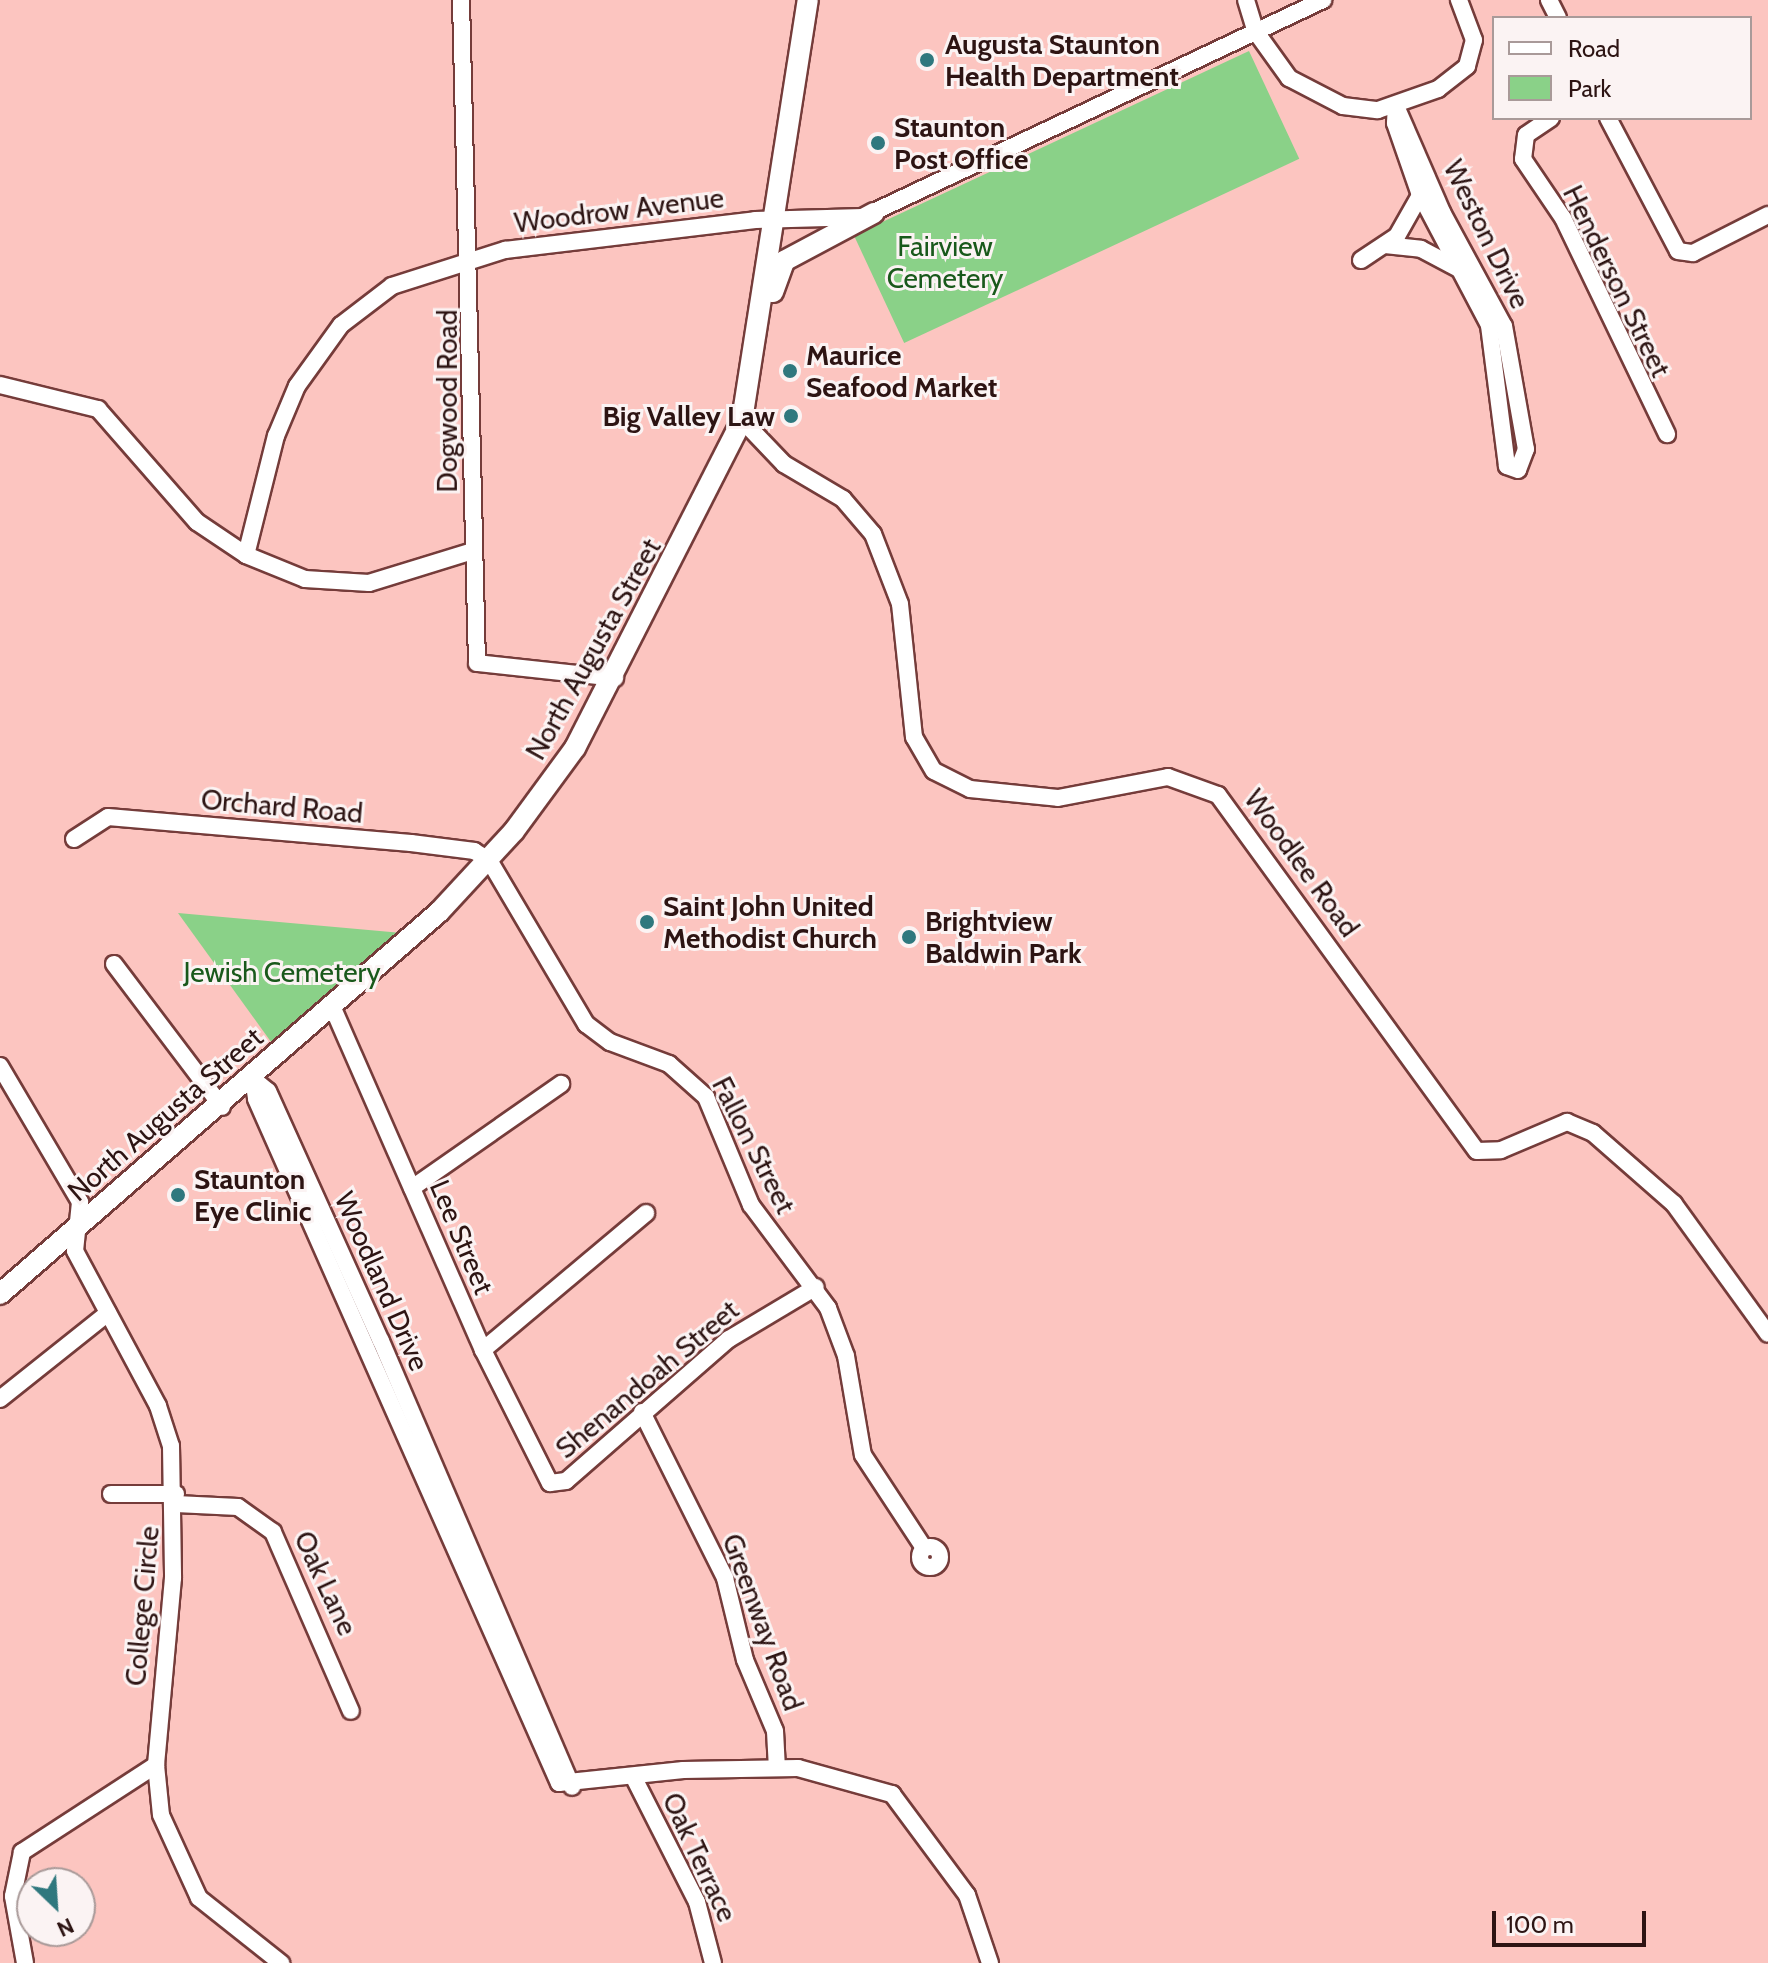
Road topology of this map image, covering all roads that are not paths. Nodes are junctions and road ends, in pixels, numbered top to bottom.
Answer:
1 (461, 0) edge
2 (808, 0) edge
3 (1246, 0) edge
4 (1323, 0) edge
5 (1459, 0) edge
6 (1256, 32) junction
7 (1396, 106) junction
8 (1548, 120) edge
9 (1609, 120) edge
10 (1426, 189) junction
11 (874, 213) junction
12 (1768, 215) edge
13 (775, 218) junction
14 (1384, 245) junction
15 (471, 260) junction
16 (1361, 260) dead end
17 (1461, 271) junction
18 (753, 356) junction
19 (0, 385) edge
20 (742, 420) junction
21 (1667, 434) dead end
22 (473, 551) junction
23 (246, 555) junction
24 (615, 678) junction
25 (74, 839) dead end
26 (489, 860) junction
27 (114, 964) dead end
28 (332, 1006) junction
29 (0, 1066) edge
30 (253, 1079) junction
31 (561, 1084) dead end
32 (222, 1107) junction
33 (412, 1188) junction
34 (646, 1213) dead end
35 (78, 1227) junction
36 (816, 1287) junction
37 (0, 1294) edge
38 (108, 1313) junction
39 (1768, 1334) edge
40 (483, 1350) junction
41 (0, 1399) edge
42 (642, 1412) junction
43 (552, 1483) joint
44 (111, 1494) dead end
45 (176, 1499) junction
46 (924, 1548) dead end
47 (351, 1711) dead end
48 (156, 1765) junction
49 (777, 1768) junction
50 (633, 1776) junction
51 (25, 1963) edge
52 (281, 1963) edge
53 (713, 1963) edge
54 (990, 1963) edge

1 - 15 street, Dogwood Road
2 - 13 main road, North Augusta Street
3 - 6 street
4 - 6 street, Woodrow Avenue
5 - 7 street
6 - 7 street
6 - 11 street, Woodrow Avenue
7 - 10 street, Weston Drive
8 - 21 street, Henderson Street
9 - 12 street
10 - 14 street
10 - 17 street, Weston Drive
10 - 17 street, Weston Drive
11 - 13 street, Woodrow Avenue
11 - 18 main road
13 - 15 street, Woodrow Avenue
13 - 18 main road, North Augusta Street
14 - 16 street
14 - 17 street
15 - 22 street, Dogwood Road
15 - 23 street, Woodrow Avenue
18 - 20 main road, North Augusta Street
19 - 23 street
20 - 24 main road, North Augusta Street
20 - 39 street, Woodlee Road
22 - 23 street
22 - 24 street, Dogwood Road
24 - 26 main road, North Augusta Street
25 - 26 street, Orchard Road
26 - 28 main road, North Augusta Street
26 - 36 street, Fallon Street
27 - 32 street
28 - 30 main road, North Augusta Street
28 - 33 street, Lee Street
29 - 35 street, College Circle
30 - 32 main road, North Augusta Street
30 - 50 street, Woodland Drive
31 - 33 street
32 - 35 main road, North Augusta Street
33 - 40 street, Lee Street
34 - 40 street
35 - 37 main road, North Augusta Street
35 - 38 street, College Circle
36 - 42 street, Shenandoah Street
36 - 46 street, Fallon Street
38 - 41 street
38 - 45 street, College Circle
40 - 43 street, Lee Street
42 - 43 street, Shenandoah Street
42 - 49 street, Greenway Road
44 - 45 street, Oak Lane
45 - 47 street, Oak Lane
45 - 48 street, College Circle
48 - 51 street
48 - 52 street, College Circle
49 - 50 street, Woodland Drive
49 - 54 street, Woodland Drive
50 - 53 street, Oak Terrace

